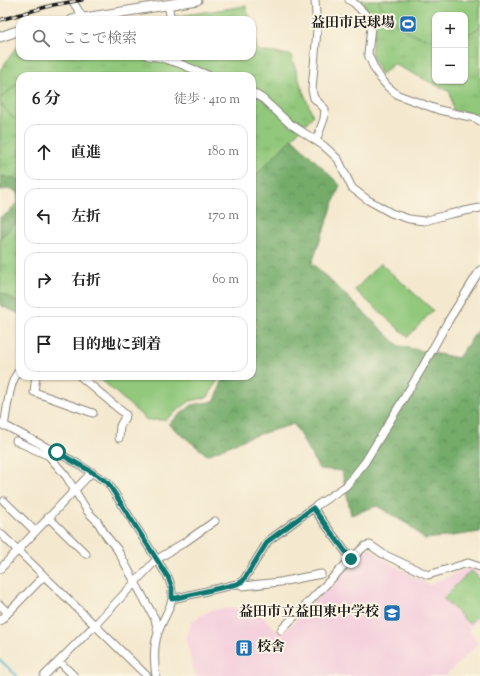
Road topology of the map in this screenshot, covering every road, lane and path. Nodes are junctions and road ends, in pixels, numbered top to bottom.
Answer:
1 (72, 0) edge
2 (197, 0) edge
3 (315, 0) edge
4 (349, 0) edge
5 (168, 4) junction
6 (82, 16) edge
7 (95, 16) edge
8 (170, 16) edge
9 (16, 31) edge
10 (0, 37) edge
11 (177, 60) edge
12 (202, 72) edge
13 (256, 95) edge
14 (480, 121) edge
15 (316, 141) junction
16 (480, 208) edge
17 (480, 270) edge
18 (16, 375) edge
19 (36, 380) edge
20 (85, 380) edge
21 (93, 413) dead end
22 (2, 424) edge
23 (119, 438) dead end
24 (16, 441) dead end
25 (92, 472) junction
26 (74, 490) junction
27 (4, 501) dead end
28 (313, 508) junction
29 (48, 517) junction
30 (215, 521) dead end
31 (35, 531) junction
32 (0, 532) edge
33 (17, 549) junction
34 (86, 554) dead end
35 (351, 559) junction
36 (156, 560) junction
37 (1, 566) edge
38 (480, 567) edge
39 (321, 574) dead end
40 (44, 576) junction
41 (134, 582) junction
42 (238, 583) junction
43 (172, 599) junction
44 (0, 605) edge
45 (8, 613) junction
46 (0, 621) edge
47 (95, 625) junction
48 (281, 630) dead end
49 (158, 632) junction
50 (59, 661) junction
51 (44, 676) edge
52 (74, 676) edge
53 (147, 676) edge
54 (156, 676) edge

1 - 6 street
2 - 5 street
3 - 15 street
4 - 14 street
5 - 7 street
5 - 8 street
9 - 10 street
11 - 12 street
13 - 15 street
15 - 16 street
17 - 28 street
18 - 22 street
19 - 21 street
20 - 23 street
22 - 25 street
24 - 26 street
25 - 26 street
25 - 36 street
26 - 29 street
26 - 41 street
27 - 31 street
28 - 35 street
28 - 42 street
29 - 31 street
29 - 34 street
30 - 36 street
31 - 33 street
32 - 33 street
33 - 37 street
33 - 40 street
35 - 38 street
35 - 48 street
36 - 41 street
36 - 43 street
39 - 42 street
40 - 45 street
40 - 47 street
41 - 47 street
41 - 49 street
42 - 43 street
43 - 49 street
44 - 45 street
45 - 46 street
47 - 50 street
47 - 53 street
49 - 54 street
50 - 51 street
50 - 52 street

